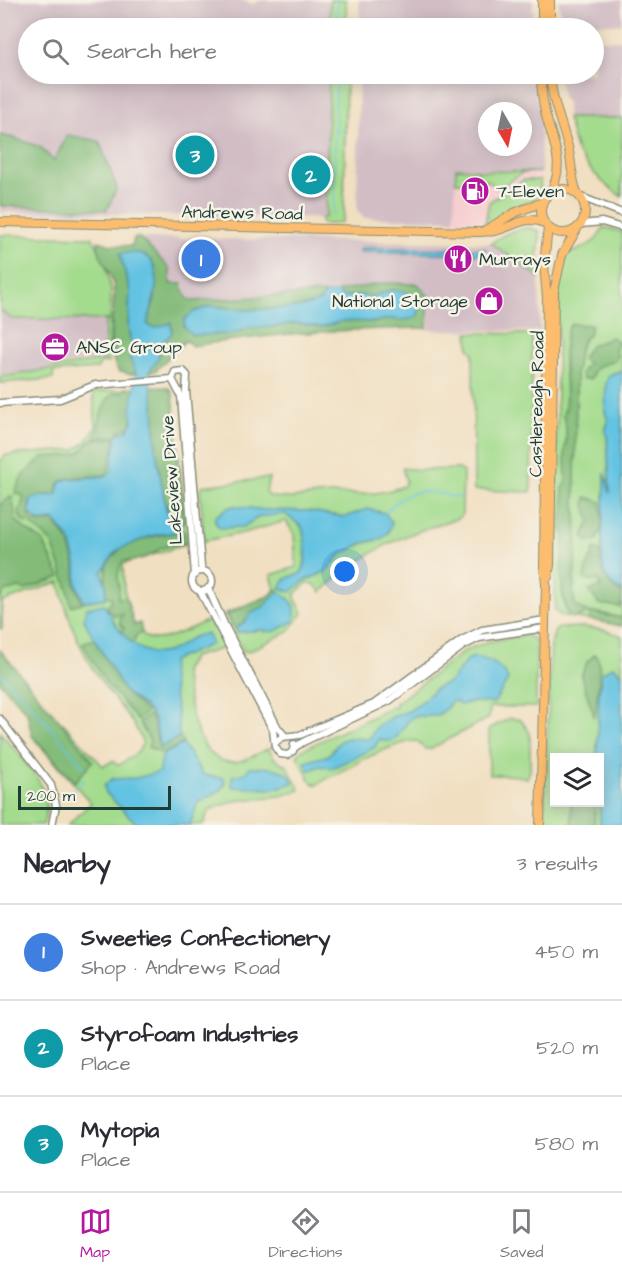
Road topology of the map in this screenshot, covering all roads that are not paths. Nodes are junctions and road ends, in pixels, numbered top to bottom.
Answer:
1 (542, 0) edge
2 (550, 0) edge
3 (542, 18) edge
4 (550, 18) edge
5 (543, 84) edge
6 (551, 84) edge
7 (549, 194) junction
8 (579, 195) junction
9 (543, 202) junction
10 (622, 213) edge
11 (0, 222) edge
12 (547, 226) junction
13 (579, 227) junction
14 (622, 228) edge
15 (483, 231) junction
16 (174, 382) junction
17 (186, 383) junction
18 (0, 403) edge
19 (203, 572) junction
20 (195, 575) junction
21 (546, 584) junction
22 (208, 588) junction
23 (200, 591) junction
24 (545, 624) junction
25 (221, 626) junction
26 (231, 643) junction
27 (0, 719) edge
28 (286, 737) junction
29 (276, 742) junction
30 (294, 748) junction
31 (52, 825) edge
32 (540, 825) edge

1 - 3 main road
2 - 4 main road
5 - 7 main road
6 - 8 main road
7 - 8 main road
7 - 9 main road
8 - 10 street
8 - 13 main road
9 - 12 main road
9 - 15 main road
11 - 15 main road, Andrews Road
12 - 13 main road
12 - 15 main road, Andrews Road
12 - 21 main road, Castlereagh Road
13 - 14 street
13 - 21 main road, Castlereagh Road
16 - 17 street
16 - 17 street
16 - 18 street
16 - 20 street, Lakeview Drive
17 - 19 street, Lakeview Drive
19 - 20 street
19 - 22 street
20 - 23 street
21 - 24 main road, Castlereagh Road
22 - 23 street
22 - 25 street
23 - 25 street
24 - 28 street
24 - 30 street
24 - 32 main road, Castlereagh Road
25 - 26 street
26 - 28 street
26 - 29 street
27 - 31 street
28 - 29 street
28 - 30 street
29 - 30 street

